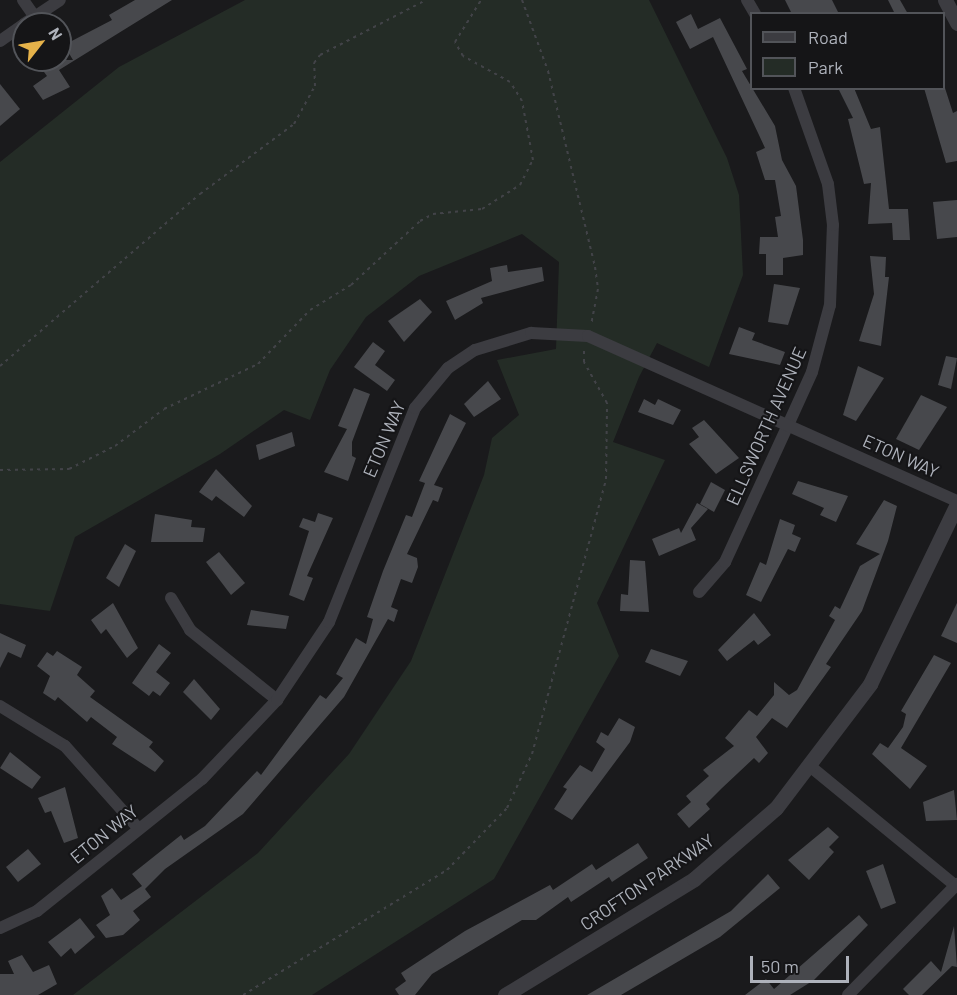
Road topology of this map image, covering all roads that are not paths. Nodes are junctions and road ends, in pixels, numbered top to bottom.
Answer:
1 (60, 0) edge
2 (945, 0) edge
3 (43, 12) edge
4 (957, 23) edge
5 (795, 90) edge
6 (788, 425) junction
7 (957, 502) edge
8 (699, 592) dead end
9 (171, 598) dead end
10 (277, 699) junction
11 (0, 706) edge
12 (811, 768) junction
13 (139, 829) junction
14 (957, 886) edge
15 (0, 928) edge
16 (504, 995) edge
17 (848, 995) edge

1 - 3 street
2 - 4 street
5 - 6 street, ELLSWORTH AVENUE
6 - 7 street, ETON WAY
6 - 8 street, ELLSWORTH AVENUE
6 - 10 street, ETON WAY
7 - 12 street, CROFTON PARKWAY
9 - 10 street
10 - 13 street, ETON WAY
11 - 13 street
12 - 14 street
12 - 16 street, CROFTON PARKWAY
13 - 15 street, ETON WAY
14 - 17 street

